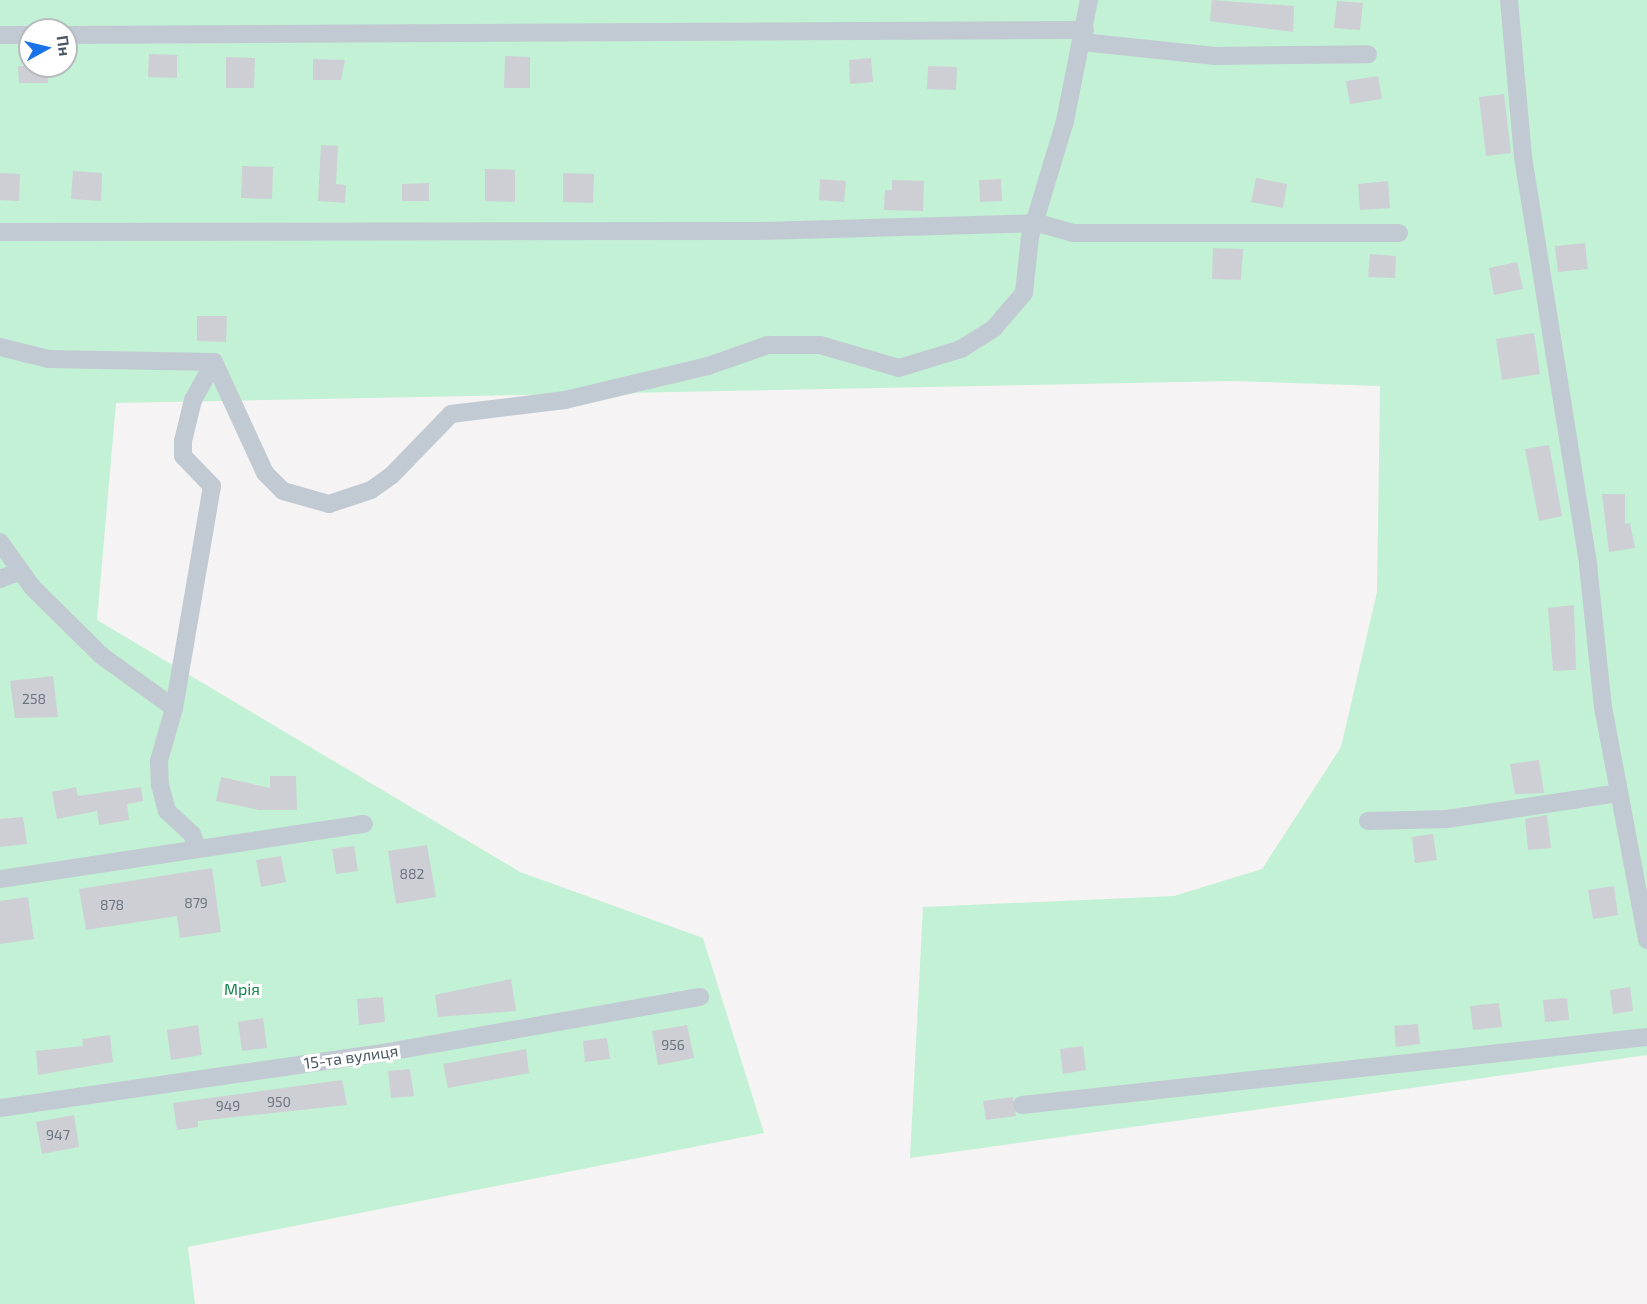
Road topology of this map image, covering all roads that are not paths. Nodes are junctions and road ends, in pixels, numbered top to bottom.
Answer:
1 (1089, 0) edge
2 (1509, 0) edge
3 (0, 35) edge
4 (18, 35) edge
5 (78, 35) edge
6 (1083, 36) junction
7 (1368, 54) dead end
8 (1038, 223) junction
9 (0, 232) edge
10 (1399, 233) dead end
11 (0, 347) edge
12 (214, 362) junction
13 (0, 542) edge
14 (21, 571) junction
15 (0, 579) edge
16 (174, 708) junction
17 (1617, 794) junction
18 (1368, 821) dead end
19 (364, 824) dead end
20 (197, 848) junction
21 (0, 879) edge
22 (1647, 940) edge
23 (700, 997) dead end
24 (1647, 1037) edge
25 (1022, 1105) dead end
26 (0, 1108) edge

1 - 6 street
2 - 17 street
3 - 4 street
5 - 6 street
6 - 7 street
6 - 8 street
8 - 9 street
8 - 10 street
8 - 12 street
11 - 12 street
12 - 16 street
13 - 14 street
14 - 15 street
14 - 16 street
16 - 20 street
17 - 18 street
17 - 22 street
19 - 20 street
20 - 21 street
23 - 26 street, 15-та вулиця
24 - 25 street

